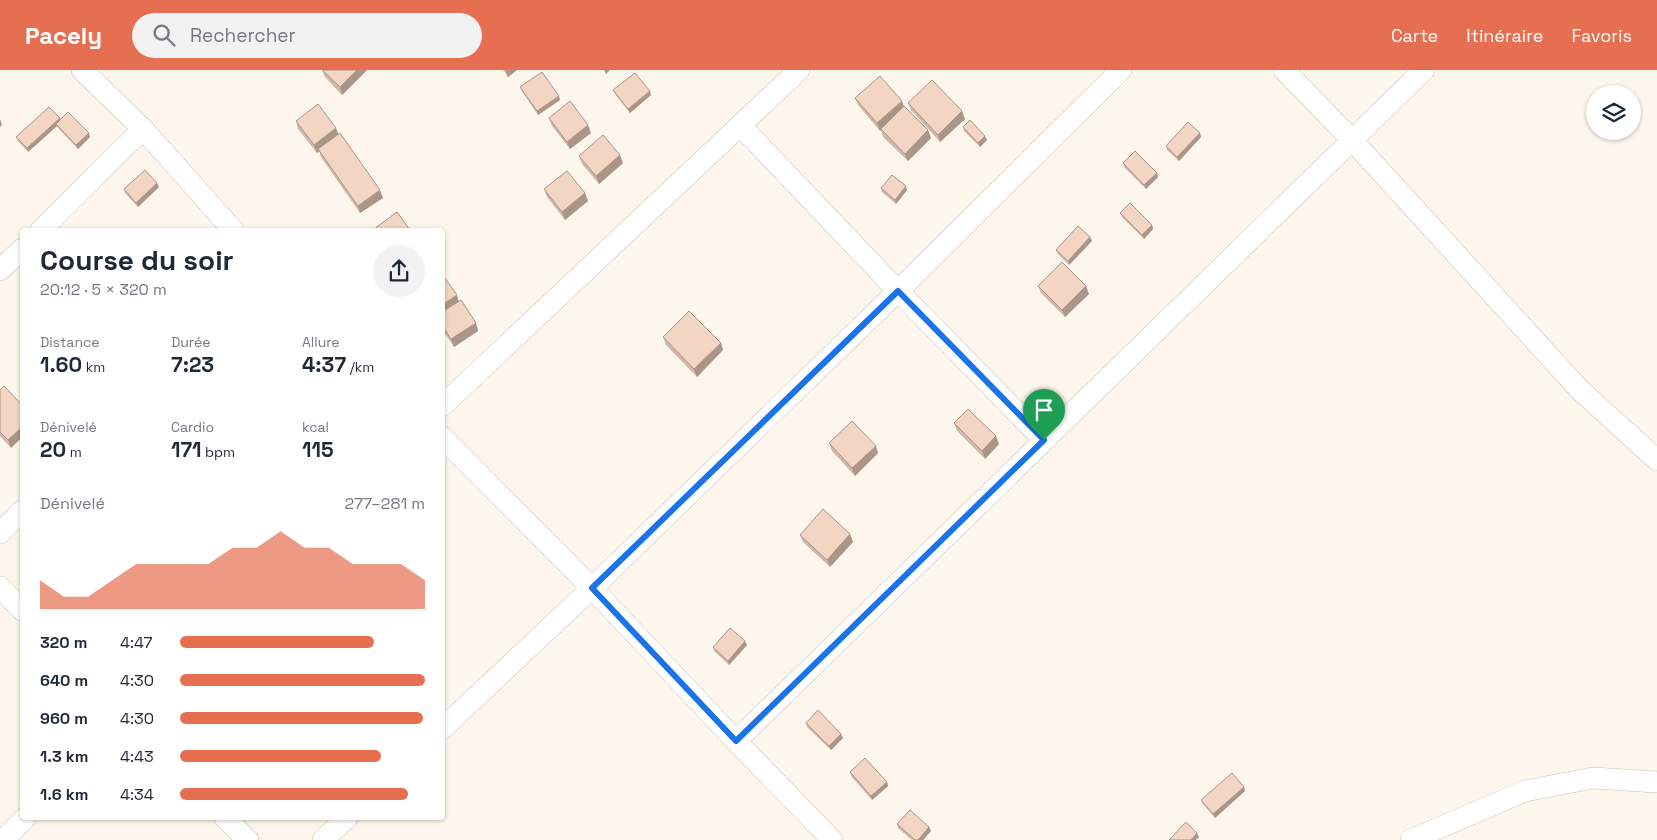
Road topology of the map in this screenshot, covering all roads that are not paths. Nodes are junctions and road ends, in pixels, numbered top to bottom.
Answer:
1 (82, 70) edge
2 (798, 70) edge
3 (1121, 70) edge
4 (1284, 70) edge
5 (1424, 70) edge
6 (740, 125) junction
7 (143, 129) junction
8 (1352, 140) junction
9 (43, 228) edge
10 (232, 228) edge
11 (20, 250) edge
12 (0, 270) edge
13 (898, 291) junction
14 (445, 403) edge
15 (445, 440) edge
16 (1044, 440) junction
17 (1657, 460) edge
18 (20, 513) edge
19 (0, 533) edge
20 (0, 587) edge
21 (592, 588) junction
22 (20, 608) edge
23 (445, 727) edge
24 (736, 741) junction
25 (1657, 782) edge
26 (23, 820) edge
27 (228, 820) edge
28 (345, 820) edge
29 (3, 840) edge
30 (248, 840) edge
31 (323, 840) edge
32 (832, 840) edge
33 (1411, 840) edge

1 - 7 street
2 - 6 street
3 - 13 street
4 - 8 street
5 - 8 street
6 - 13 street
6 - 14 street
7 - 9 street
7 - 10 street
8 - 16 street
8 - 17 street
11 - 12 street
13 - 16 street
13 - 21 street
15 - 21 street
16 - 24 street
18 - 19 street
20 - 22 street
21 - 23 street
21 - 24 street
24 - 32 street
25 - 33 street
26 - 29 street
27 - 30 street
28 - 31 street

